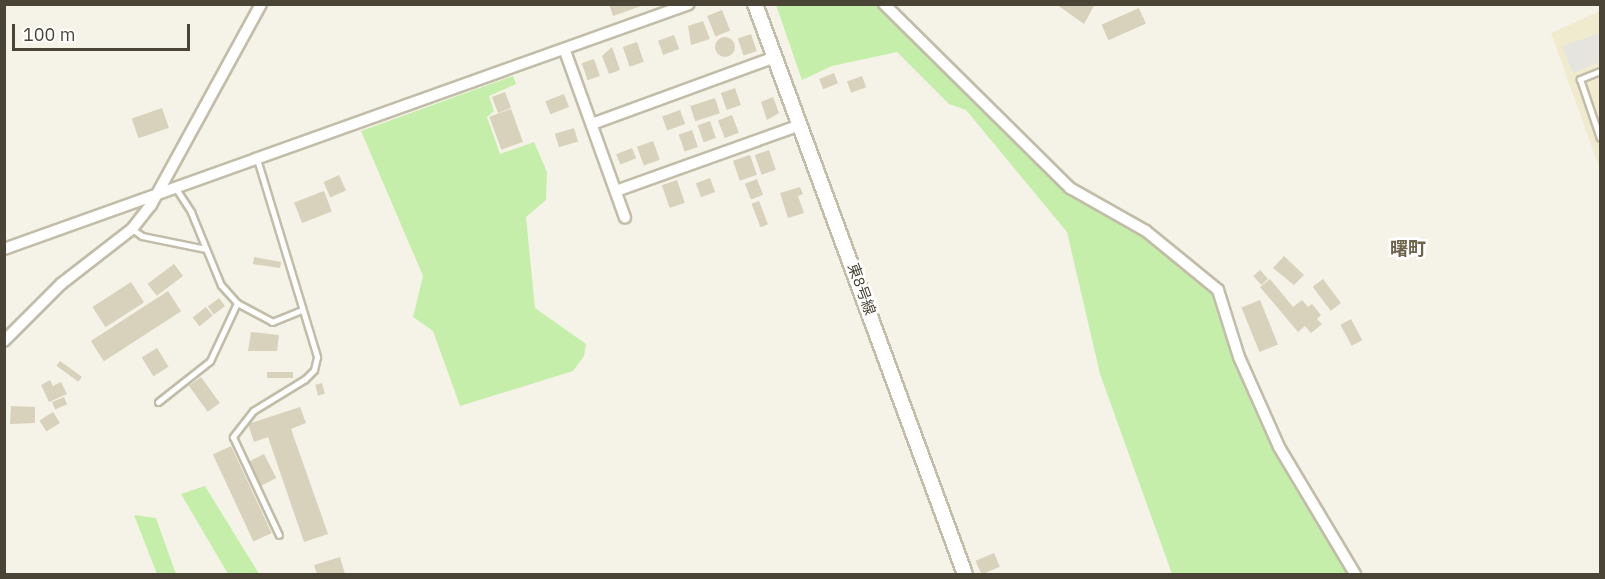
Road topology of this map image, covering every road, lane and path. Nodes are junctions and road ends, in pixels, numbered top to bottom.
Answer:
1 (261, 4) edge
2 (689, 4) edge
3 (756, 4) edge
4 (884, 4) edge
5 (565, 51) junction
6 (775, 57) junction
7 (1600, 71) edge
8 (592, 124) junction
9 (800, 125) junction
10 (1600, 138) edge
11 (257, 159) junction
12 (175, 187) junction
13 (616, 191) junction
14 (156, 194) junction
15 (626, 218) dead end
16 (132, 229) junction
17 (4, 249) edge
18 (206, 249) junction
19 (237, 303) junction
20 (302, 310) junction
21 (4, 342) edge
22 (158, 402) dead end
23 (279, 535) dead end
24 (965, 574) edge
25 (1355, 574) edge

1 - 14 street
2 - 5 street
3 - 6 street, 東8号線
4 - 25 street
5 - 8 street
5 - 11 street
6 - 8 street
6 - 9 street, 東8号線
7 - 10 lane
8 - 13 street
9 - 13 street
9 - 24 street, 東8号線
11 - 12 street
11 - 20 lane
12 - 14 street
12 - 18 lane
13 - 15 street
14 - 16 street
14 - 17 street
16 - 18 lane
16 - 21 street
18 - 19 lane
19 - 20 lane
19 - 22 lane
20 - 23 lane

